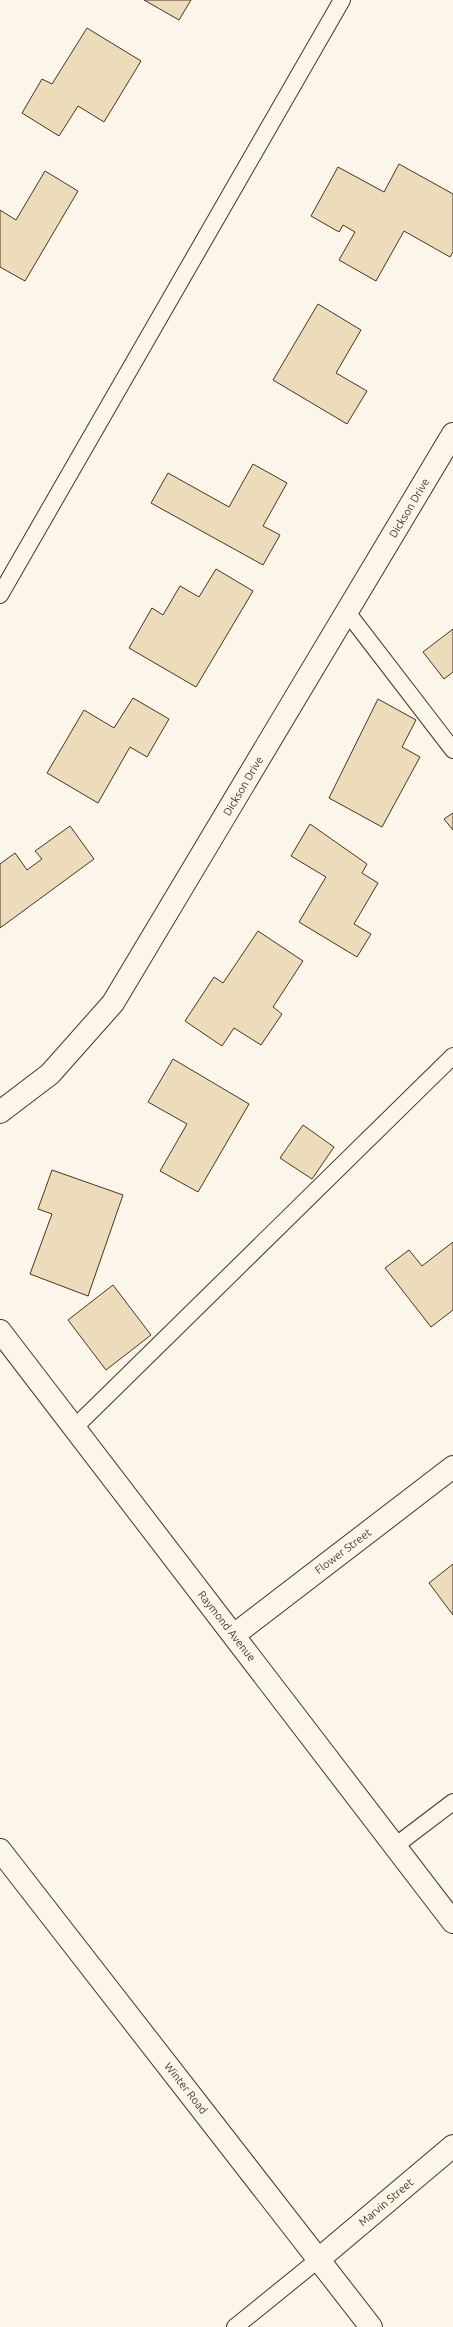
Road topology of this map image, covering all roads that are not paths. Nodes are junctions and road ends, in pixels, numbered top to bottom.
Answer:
1 (342, 0) edge
2 (453, 434) edge
3 (0, 595) edge
4 (347, 612) junction
5 (453, 750) edge
6 (453, 1056) edge
7 (0, 1112) edge
8 (0, 1331) edge
9 (74, 1428) junction
10 (453, 1467) edge
11 (234, 1635) junction
12 (453, 1802) edge
13 (395, 1846) junction
14 (0, 1850) edge
15 (453, 1922) edge
16 (453, 2146) edge
17 (319, 2259) junction
18 (235, 2327) edge
19 (371, 2327) edge

1 - 3 lane
2 - 4 street, Dickson Drive
4 - 5 lane
4 - 7 street, Dickson Drive
6 - 9 lane
8 - 9 street, Raymond Avenue
9 - 11 street, Raymond Avenue
10 - 11 street, Flower Street
11 - 13 street, Raymond Avenue
12 - 13 lane
13 - 15 street, Raymond Avenue
14 - 17 street, Winter Road
16 - 17 street, Marvin Street
17 - 18 lane
17 - 19 street, Winter Road

